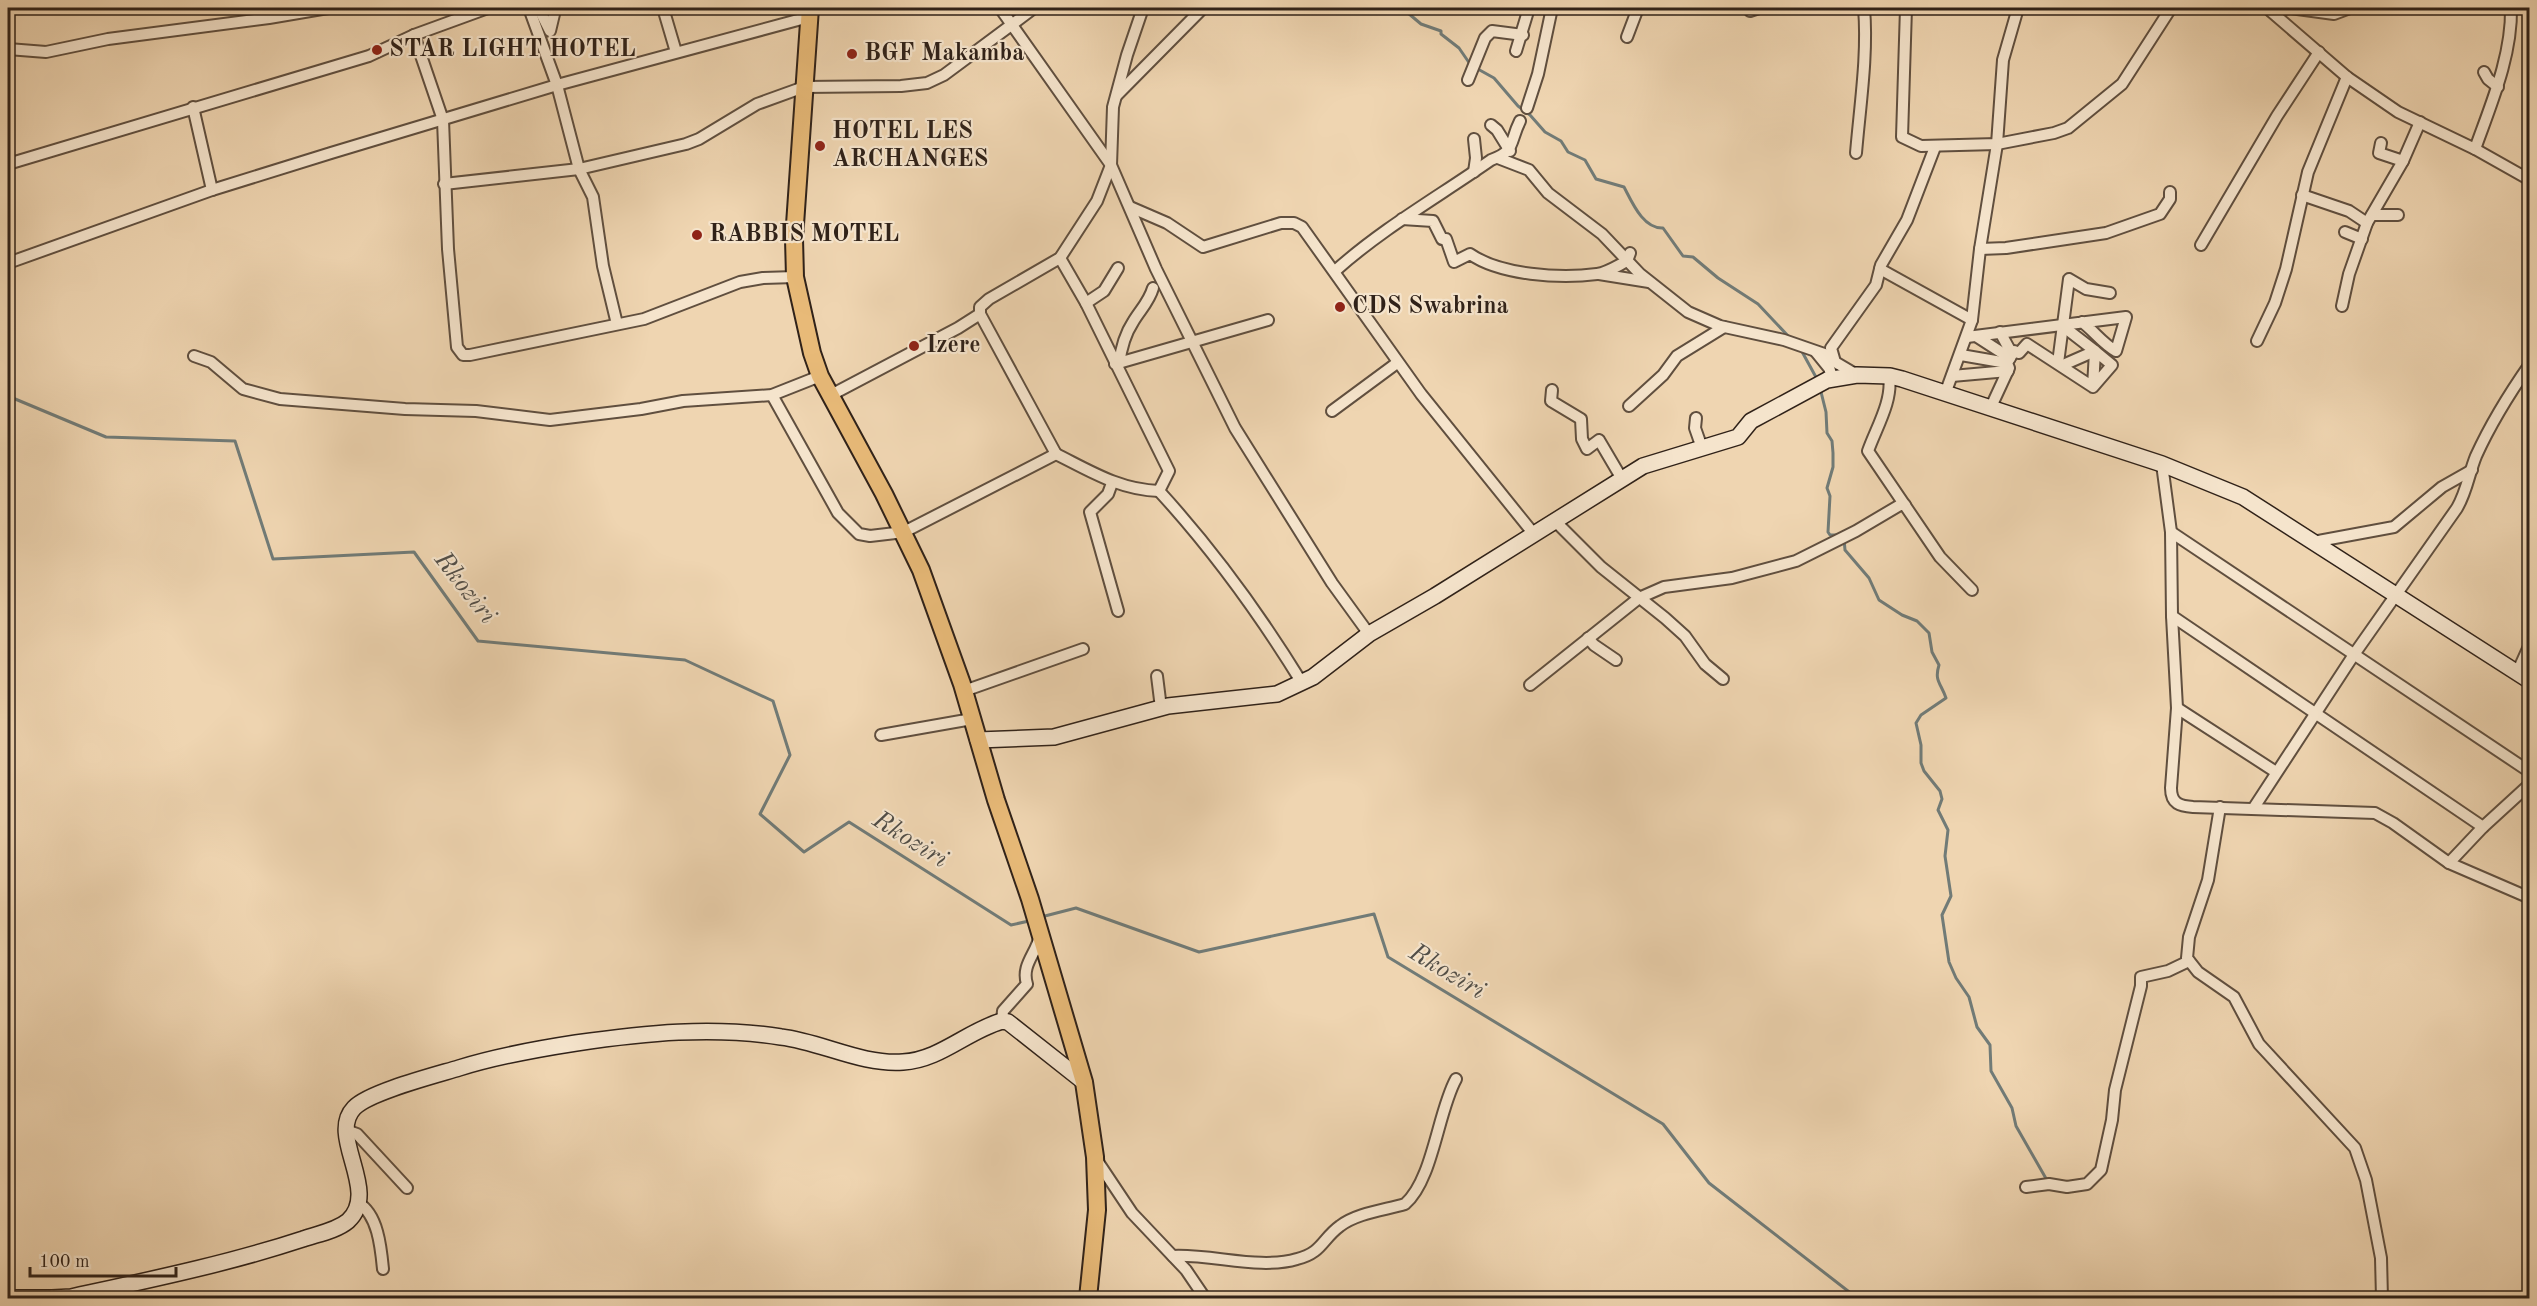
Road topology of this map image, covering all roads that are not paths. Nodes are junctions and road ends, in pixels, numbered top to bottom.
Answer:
1 (328, 8) edge
2 (488, 8) edge
3 (556, 8) edge
4 (663, 8) edge
5 (1000, 8) edge
6 (1034, 8) edge
7 (1143, 8) edge
8 (1203, 8) edge
9 (1529, 8) edge
10 (1552, 8) edge
11 (1638, 8) edge
12 (1749, 8) edge
13 (1759, 8) edge
14 (1863, 8) edge
15 (1906, 8) edge
16 (2018, 8) edge
17 (2172, 8) edge
18 (2350, 8) edge
19 (2511, 8) edge
20 (2269, 9) edge
21 (534, 11) edge
22 (810, 12) edge
23 (1013, 24) junction
24 (414, 35) junction
25 (1522, 35) junction
26 (1627, 37) dead end
27 (8, 49) edge
28 (1516, 51) dead end
29 (676, 52) junction
30 (2319, 52) junction
31 (2484, 72) dead end
32 (2347, 77) junction
33 (1468, 80) dead end
34 (557, 85) junction
35 (804, 87) junction
36 (2498, 87) junction
37 (1117, 95) junction
38 (193, 107) junction
39 (1527, 108) dead end
40 (443, 120) junction
41 (1520, 121) dead end
42 (2420, 122) junction
43 (1491, 125) dead end
44 (1474, 139) dead end
45 (2381, 143) dead end
46 (1997, 144) junction
47 (1935, 147) junction
48 (2475, 148) junction
49 (1510, 150) junction
50 (1856, 153) dead end
51 (1498, 158) junction
52 (2403, 161) junction
53 (8, 164) edge
54 (1514, 164) junction
55 (1111, 165) junction
56 (579, 169) junction
57 (1474, 172) junction
58 (2529, 180) edge
59 (444, 184) junction
60 (212, 190) junction
61 (2169, 192) dead end
62 (2302, 195) junction
63 (1427, 202) junction
64 (1130, 207) junction
65 (2398, 215) dead end
66 (1402, 219) junction
67 (2370, 219) junction
68 (1433, 221) junction
69 (2345, 232) dead end
70 (2362, 239) junction
71 (2201, 245) dead end
72 (1980, 249) junction
73 (1628, 257) junction
74 (1060, 258) junction
75 (8, 263) edge
76 (1118, 268) dead end
77 (1880, 269) junction
78 (1335, 271) junction
79 (1598, 274) junction
80 (795, 277) junction
81 (1648, 278) junction
82 (1153, 288) dead end
83 (2110, 293) dead end
84 (1086, 303) junction
85 (2342, 306) dead end
86 (2074, 309) junction
87 (980, 314) junction
88 (1268, 320) dead end
89 (1972, 320) junction
90 (617, 324) junction
91 (2064, 326) junction
92 (1724, 327) junction
93 (2013, 331) junction
94 (2000, 332) junction
95 (1971, 336) junction
96 (2257, 341) dead end
97 (1194, 342) junction
98 (2023, 349) junction
99 (2094, 351) junction
100 (1816, 352) junction
101 (1961, 355) junction
102 (194, 356) dead end
103 (1833, 357) junction
104 (2009, 362) junction
105 (1397, 363) junction
106 (1117, 364) junction
107 (2060, 364) junction
108 (2529, 364) edge
109 (1857, 375) junction
110 (2076, 375) junction
111 (820, 376) junction
112 (1889, 376) junction
113 (1953, 376) junction
114 (1833, 379) junction
115 (2093, 387) junction
116 (1552, 390) dead end
117 (831, 394) junction
118 (1945, 394) junction
119 (772, 395) junction
120 (1629, 406) dead end
121 (1990, 409) junction
122 (1332, 411) dead end
123 (1696, 418) dead end
124 (1702, 448) junction
125 (1056, 454) junction
126 (2162, 464) junction
127 (2472, 470) junction
128 (1622, 479) junction
129 (1112, 483) junction
130 (1159, 491) junction
131 (1905, 505) junction
132 (1555, 521) junction
133 (904, 532) junction
134 (2171, 532) junction
135 (1533, 533) junction
136 (2313, 542) junction
137 (1972, 590) dead end
138 (2397, 595) junction
139 (1639, 598) junction
140 (1118, 611) dead end
141 (2172, 616) junction
142 (1369, 634) junction
143 (1588, 638) junction
144 (2529, 644) edge
145 (1083, 649) dead end
146 (2355, 653) junction
147 (1616, 660) dead end
148 (1156, 676) dead end
149 (2523, 677) edge
150 (1723, 679) dead end
151 (1302, 683) junction
152 (1530, 686) dead end
153 (964, 692) junction
154 (1161, 708) junction
155 (2177, 708) junction
156 (2317, 712) junction
157 (972, 719) junction
158 (881, 735) dead end
159 (978, 740) junction
160 (2276, 772) junction
161 (2529, 772) edge
162 (2529, 784) edge
163 (2220, 807) junction
164 (2253, 809) junction
165 (2482, 827) junction
166 (2449, 863) junction
167 (2529, 898) edge
168 (1039, 929) junction
169 (2189, 961) junction
170 (1002, 1021) junction
171 (1456, 1079) dead end
172 (1084, 1082) junction
173 (346, 1130) junction
174 (1095, 1157) junction
175 (2026, 1187) dead end
176 (407, 1188) dead end
177 (358, 1203) junction
178 (1173, 1256) junction
179 (383, 1269) dead end
180 (8, 1298) edge
181 (51, 1299) edge
182 (1088, 1299) edge
183 (1205, 1299) edge
184 (2382, 1299) edge

1 - 27 street
2 - 24 street
3 - 21 street
3 - 21 street
4 - 29 street
5 - 23 street
6 - 23 street
7 - 37 street
8 - 37 street
9 - 25 street
10 - 39 street
11 - 26 street
12 - 13 street
14 - 50 street
15 - 47 street
16 - 46 street
17 - 46 street
18 - 20 street
19 - 36 street
20 - 30 street
21 - 34 street
22 - 29 street
22 - 35 main road
23 - 35 street
23 - 55 street
24 - 38 street
24 - 40 street
25 - 28 street
25 - 33 street
29 - 34 street
30 - 32 street
30 - 71 street
31 - 36 street
32 - 42 street
32 - 62 street
34 - 40 street
34 - 56 street
35 - 56 street
35 - 80 main road
36 - 48 street
37 - 55 street
38 - 53 street
38 - 60 street
40 - 59 street
40 - 60 street
41 - 49 street
42 - 48 street
42 - 52 street
43 - 49 street
44 - 57 street
45 - 52 street
46 - 47 street
46 - 72 street
47 - 77 street
48 - 58 street
49 - 51 street
49 - 54 street
51 - 54 street
51 - 57 street
52 - 67 street
54 - 73 street
55 - 64 street
55 - 74 street
56 - 59 street
56 - 90 street
57 - 63 street
59 - 90 street
60 - 75 street
61 - 72 street
62 - 67 street
62 - 96 street
63 - 66 street
63 - 68 street
64 - 78 street
64 - 97 street
65 - 67 street
66 - 68 street
66 - 78 street
67 - 70 street
68 - 79 street
69 - 70 street
70 - 85 street
72 - 89 street
73 - 79 street
73 - 81 street
74 - 84 street
74 - 87 street
76 - 84 street
77 - 89 street
77 - 103 street
78 - 105 street
79 - 81 street
80 - 90 street
80 - 111 main road
81 - 92 street
82 - 106 street
83 - 86 street
84 - 106 street
86 - 91 street
86 - 91 street
87 - 117 street
87 - 125 street
88 - 97 street
89 - 95 street
91 - 93 street
91 - 99 street
91 - 107 street
92 - 100 street
92 - 120 street
93 - 94 street
93 - 98 street
94 - 95 street
94 - 104 street
95 - 101 street
95 - 104 street
97 - 106 street
97 - 142 street
98 - 104 street
98 - 107 street
99 - 107 street
99 - 110 street
99 - 115 street
99 - 115 street
100 - 103 street
100 - 114 street
101 - 104 street
101 - 113 street
102 - 119 street
103 - 109 street
104 - 113 street
104 - 121 street
105 - 122 street
105 - 135 street
106 - 130 street
107 - 110 street
108 - 127 street
109 - 112 street
109 - 114 street
110 - 115 street
111 - 117 main road
111 - 119 street
112 - 118 street
112 - 131 street
113 - 118 street
114 - 124 street
116 - 128 street
117 - 133 main road
118 - 121 street
119 - 133 street
121 - 126 street
123 - 124 street
124 - 128 street
125 - 129 street
125 - 133 street
126 - 134 street
126 - 136 street
127 - 136 street
127 - 138 street
128 - 132 street
129 - 130 street
129 - 140 street
130 - 151 street
131 - 137 street
131 - 139 street
132 - 135 street
132 - 139 street
133 - 153 main road
134 - 141 street
134 - 146 street
135 - 142 street
136 - 138 street
138 - 146 street
138 - 149 street
139 - 143 street
139 - 150 street
141 - 155 street
141 - 156 street
142 - 151 street
143 - 147 street
143 - 152 street
144 - 149 street
145 - 153 street
146 - 156 street
146 - 161 street
148 - 154 street
151 - 154 street
153 - 157 main road
154 - 159 street
155 - 160 street
155 - 163 street
156 - 160 street
156 - 165 street
157 - 158 street
157 - 159 main road
159 - 168 main road
160 - 164 street
162 - 165 street
163 - 164 street
163 - 169 street
164 - 166 street
165 - 166 street
166 - 167 street
168 - 170 street
168 - 172 main road
169 - 175 street
169 - 184 street
170 - 172 street
170 - 173 street
171 - 178 street
172 - 174 main road
173 - 176 street
173 - 177 street
174 - 178 street
174 - 182 main road
177 - 179 street
177 - 181 street
178 - 183 street
180 - 181 street

